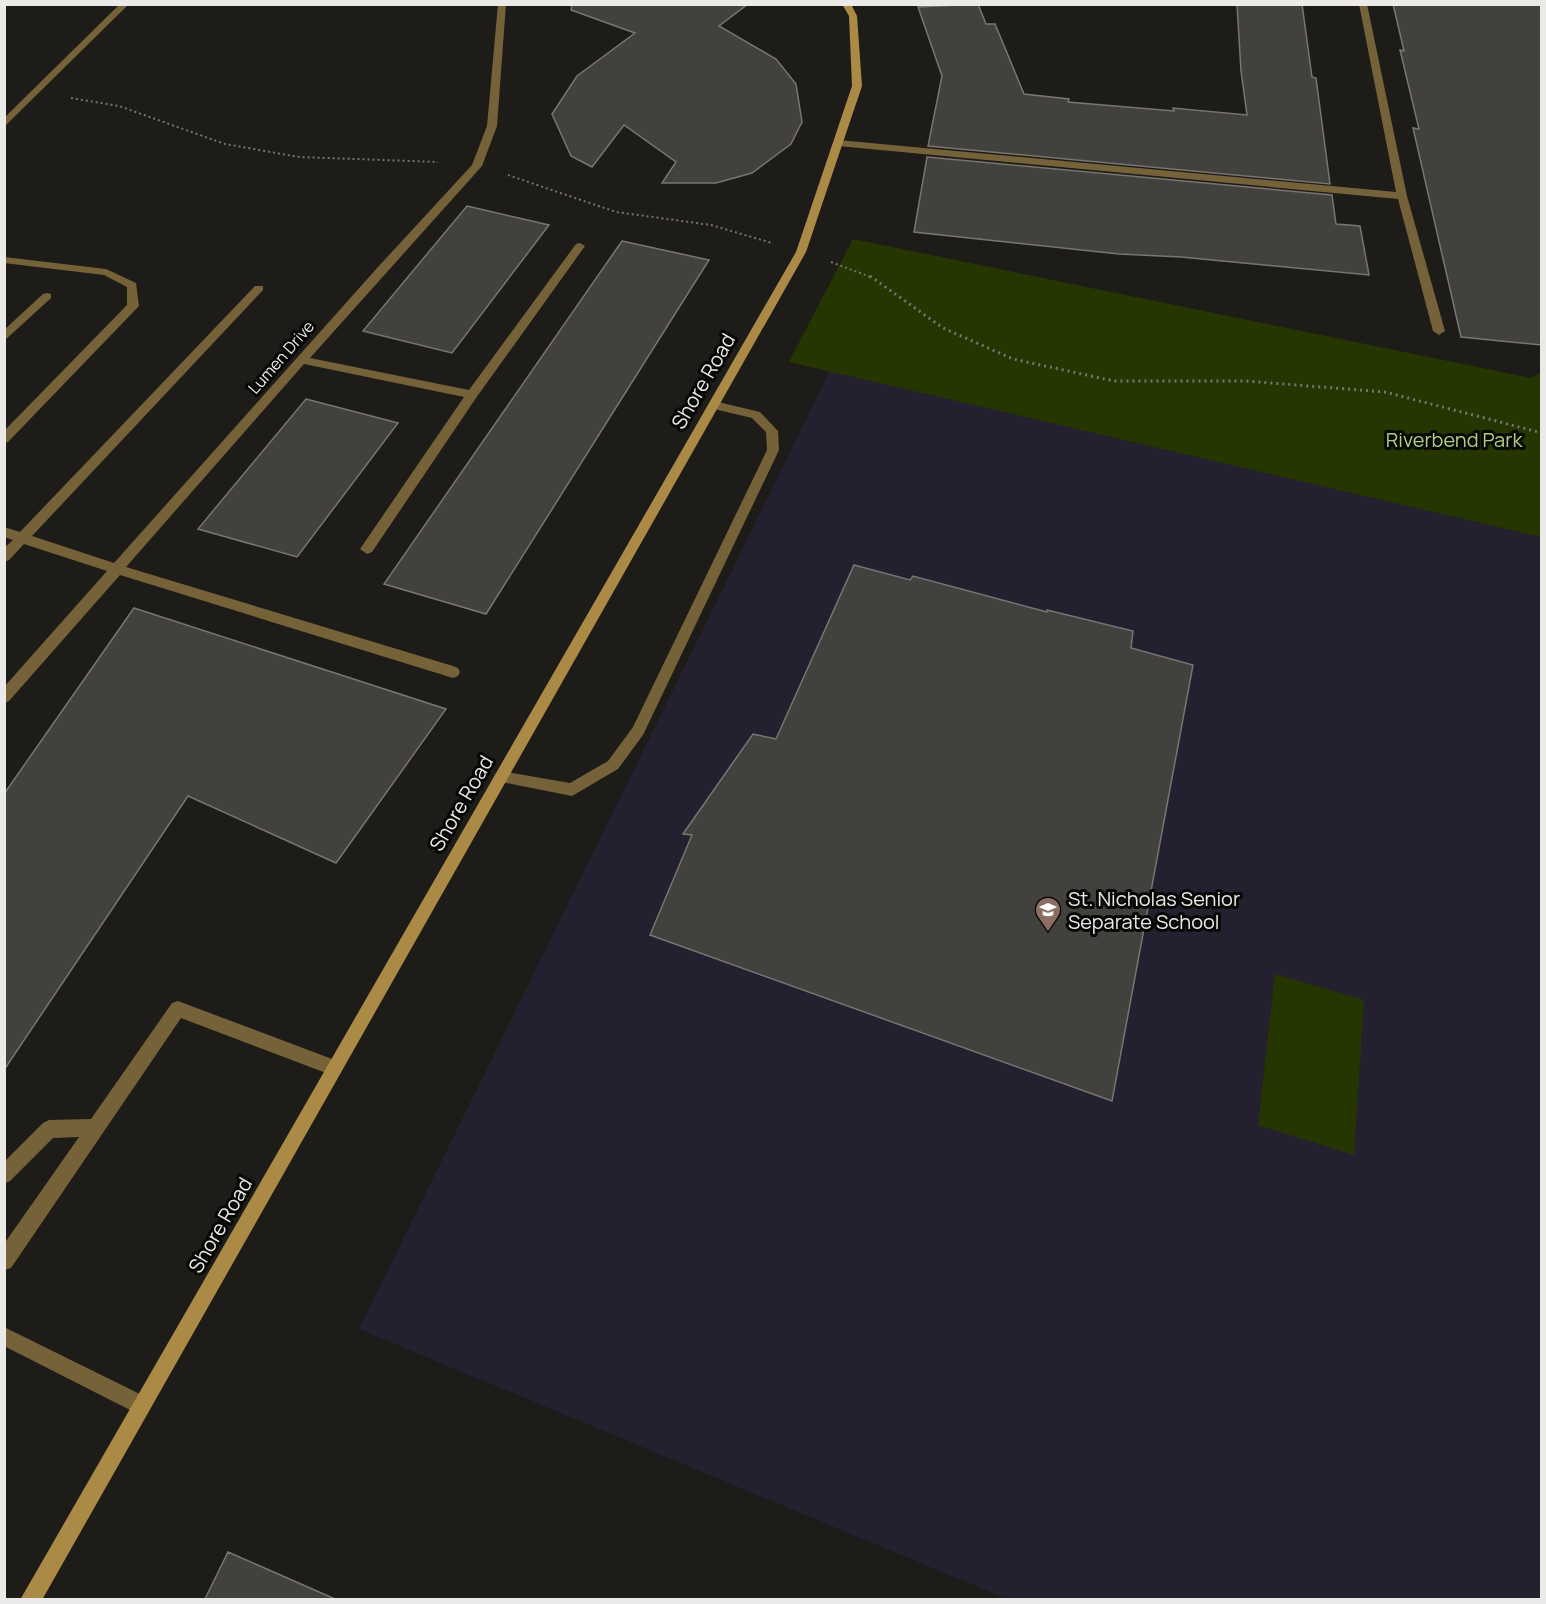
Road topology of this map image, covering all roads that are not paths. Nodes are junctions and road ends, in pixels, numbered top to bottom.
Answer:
1 (125, 4) edge
2 (502, 4) edge
3 (846, 4) edge
4 (1363, 4) edge
5 (4, 124) edge
6 (838, 143) junction
7 (1402, 196) junction
8 (580, 246) dead end
9 (4, 260) edge
10 (259, 288) dead end
11 (47, 296) dead end
12 (1439, 331) dead end
13 (4, 337) edge
14 (301, 360) junction
15 (472, 395) junction
16 (714, 405) junction
17 (4, 439) edge
18 (4, 532) edge
19 (23, 538) junction
20 (367, 549) dead end
21 (4, 557) edge
22 (116, 569) junction
23 (453, 672) dead end
24 (4, 697) edge
25 (501, 777) junction
26 (334, 1068) junction
27 (97, 1128) junction
28 (4, 1175) edge
29 (4, 1262) edge
30 (4, 1335) edge
31 (141, 1405) junction
32 (30, 1599) edge

1 - 5 street
2 - 14 street, Lumen Drive
3 - 6 street, Shore Road
4 - 7 street
6 - 7 street
6 - 16 street, Shore Road
7 - 12 street
8 - 15 street
9 - 17 street
10 - 19 street
11 - 13 street
14 - 15 street
14 - 22 street, Lumen Drive
15 - 20 street
16 - 25 street, Shore Road
16 - 25 street
18 - 19 street
19 - 21 street
19 - 22 street
22 - 23 street
22 - 24 street, Lumen Drive
25 - 26 street, Shore Road
26 - 27 street
26 - 31 street, Shore Road
27 - 28 street
27 - 29 street
30 - 31 street
31 - 32 street, Shore Road

